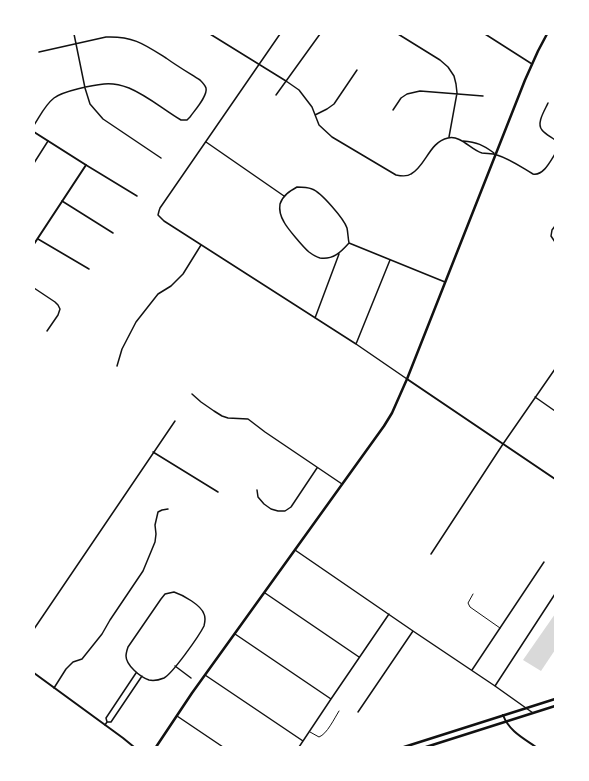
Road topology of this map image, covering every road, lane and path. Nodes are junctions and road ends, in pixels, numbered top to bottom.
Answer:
1 (74, 34) edge
2 (210, 34) edge
3 (280, 34) edge
4 (320, 34) edge
5 (398, 34) edge
6 (485, 34) edge
7 (548, 34) edge
8 (76, 44) junction
9 (39, 52) dead end
10 (532, 64) junction
11 (258, 65) junction
12 (357, 70) dead end
13 (286, 81) junction
14 (85, 88) junction
15 (457, 93) junction
16 (276, 94) dead end
17 (482, 96) dead end
18 (548, 103) dead end
19 (393, 110) dead end
20 (316, 115) junction
21 (34, 125) edge
22 (34, 132) edge
23 (449, 138) junction
24 (555, 140) edge
25 (48, 141) junction
26 (462, 141) junction
27 (206, 142) junction
28 (496, 154) junction
29 (555, 154) edge
30 (160, 158) dead end
31 (34, 163) edge
32 (86, 165) junction
33 (137, 196) dead end
34 (284, 196) junction
35 (62, 201) junction
36 (555, 226) edge
37 (113, 233) dead end
38 (38, 239) junction
39 (555, 242) edge
40 (34, 244) edge
41 (349, 244) junction
42 (201, 245) junction
43 (340, 253) junction
44 (390, 260) junction
45 (89, 269) dead end
46 (445, 282) junction
47 (34, 288) edge
48 (315, 318) junction
49 (47, 331) dead end
50 (356, 344) junction
51 (117, 366) dead end
52 (555, 369) edge
53 (407, 380) junction
54 (192, 394) dead end
55 (535, 398) junction
56 (555, 411) edge
57 (175, 421) dead end
58 (503, 444) junction
59 (153, 452) junction
60 (317, 468) junction
61 (555, 479) edge
62 (342, 484) junction
63 (257, 490) dead end
64 (218, 492) dead end
65 (168, 509) dead end
66 (295, 550) junction
67 (431, 554) dead end
68 (544, 562) dead end
69 (264, 593) junction
70 (474, 594) dead end
71 (555, 594) edge
72 (389, 614) junction
73 (500, 628) junction
74 (34, 629) edge
75 (413, 631) junction
76 (235, 634) junction
77 (359, 657) junction
78 (176, 666) junction
79 (472, 670) junction
80 (34, 672) edge
81 (137, 673) junction
82 (205, 675) junction
83 (142, 676) junction
84 (191, 678) dead end
85 (495, 686) junction
86 (54, 688) junction
87 (330, 699) junction
88 (555, 699) edge
89 (555, 706) edge
90 (526, 708) junction
91 (339, 711) dead end
92 (358, 712) dead end
93 (532, 713) junction
94 (503, 715) junction
95 (177, 716) junction
96 (505, 722) junction
97 (106, 724) junction
98 (309, 732) junction
99 (303, 741) junction
100 (134, 747) edge
101 (157, 747) edge
102 (224, 747) edge
103 (299, 747) edge
104 (404, 747) edge
105 (426, 747) edge
106 (536, 747) edge

1 - 8 street
2 - 11 street
3 - 11 street
4 - 13 street
5 - 15 street
6 - 10 street
7 - 10 main road
8 - 9 street
8 - 14 street
8 - 14 street
10 - 28 main road
11 - 13 street
11 - 27 street
12 - 20 street
13 - 16 street
13 - 20 street
14 - 21 street
14 - 30 street
15 - 17 street
15 - 19 street
15 - 23 street
18 - 24 street
20 - 23 street
22 - 25 street
23 - 26 street
25 - 31 street
25 - 32 street
26 - 28 street
26 - 28 street
27 - 34 street
27 - 42 street
28 - 29 street
28 - 46 main road
32 - 33 street
32 - 35 street
34 - 41 street
34 - 43 street
35 - 37 street
35 - 38 street
36 - 39 street
38 - 40 street
38 - 45 street
41 - 43 street
41 - 44 street
42 - 48 street
42 - 51 street
43 - 48 street
44 - 46 street
44 - 50 street
46 - 53 main road
47 - 49 street
48 - 50 street
50 - 53 street
52 - 55 street
53 - 58 street
53 - 62 main road
54 - 60 street
55 - 56 street
55 - 58 street
57 - 59 street
58 - 61 street
58 - 67 street
59 - 64 street
59 - 74 street
60 - 62 street
60 - 63 street
62 - 66 main road
65 - 86 street
66 - 69 main road
66 - 72 street
68 - 73 street
69 - 76 main road
69 - 77 street
70 - 73 lane
71 - 85 street
72 - 75 street
72 - 77 street
73 - 79 street
75 - 79 street
75 - 92 street
76 - 82 main road
76 - 87 street
77 - 87 street
78 - 81 street
78 - 83 street
78 - 84 street
79 - 85 street
80 - 86 street
81 - 83 street
81 - 97 street
82 - 95 main road
82 - 99 street
83 - 97 street
85 - 90 street
86 - 97 street
87 - 98 street
88 - 90 main road
89 - 93 main road
90 - 93 street
90 - 94 main road
91 - 98 lane
93 - 96 main road
94 - 96 street
94 - 104 main road
95 - 101 main road
95 - 102 street
96 - 105 main road
96 - 106 street
97 - 100 street
98 - 99 street
99 - 103 street

